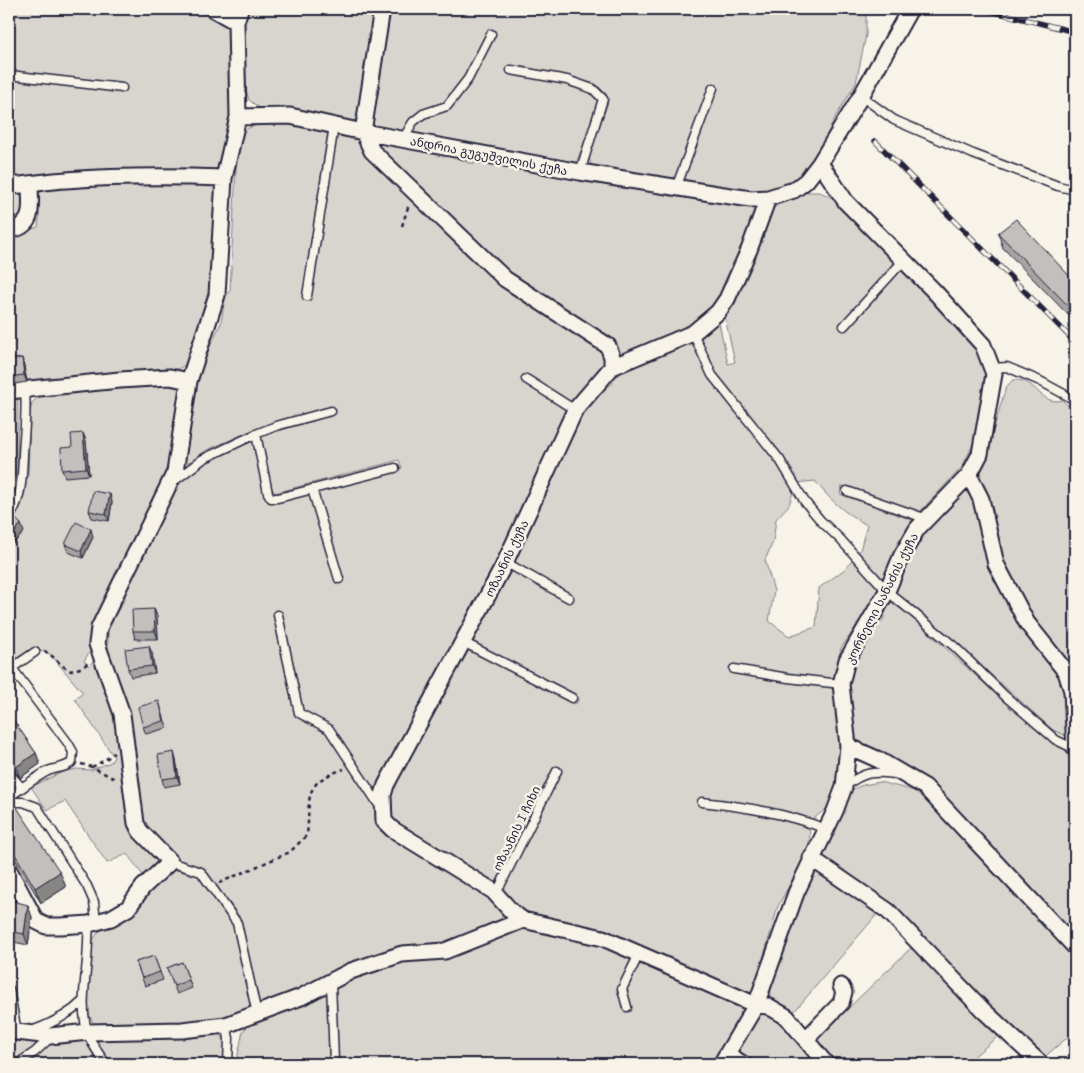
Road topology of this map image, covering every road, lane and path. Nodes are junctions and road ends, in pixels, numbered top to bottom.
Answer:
1 (213, 9) edge
2 (382, 9) edge
3 (905, 10) edge
4 (238, 15) edge
5 (491, 34) dead end
6 (510, 70) dead end
7 (9, 74) edge
8 (122, 88) dead end
9 (713, 88) dead end
10 (861, 96) junction
11 (238, 117) junction
12 (334, 126) junction
13 (363, 132) junction
14 (403, 139) junction
15 (820, 163) junction
16 (580, 172) junction
17 (224, 178) junction
18 (30, 185) junction
19 (9, 186) edge
20 (676, 188) junction
21 (1075, 190) edge
22 (414, 191) junction
23 (768, 198) junction
24 (402, 226) dead end
25 (9, 230) edge
26 (904, 260) junction
27 (307, 296) dead end
28 (844, 326) dead end
29 (693, 333) junction
30 (612, 367) junction
31 (992, 368) junction
32 (526, 379) dead end
33 (189, 381) junction
34 (25, 390) junction
35 (9, 392) edge
36 (1075, 400) edge
37 (575, 410) junction
38 (330, 411) dead end
39 (256, 434) junction
40 (395, 468) dead end
41 (968, 475) junction
42 (170, 485) junction
43 (312, 489) junction
44 (847, 491) dead end
45 (9, 518) edge
46 (926, 519) junction
47 (505, 562) junction
48 (340, 579) dead end
49 (887, 590) junction
50 (569, 598) dead end
51 (278, 615) dead end
52 (463, 642) junction
53 (35, 652) joint
54 (99, 652) junction
55 (10, 669) edge
56 (734, 669) dead end
57 (841, 684) junction
58 (572, 698) dead end
59 (1074, 698) edge
60 (125, 741) junction
61 (848, 746) junction
62 (1075, 749) edge
63 (72, 762) junction
64 (353, 766) junction
65 (92, 767) junction
66 (557, 771) dead end
67 (9, 773) edge
68 (903, 774) junction
69 (844, 787) junction
70 (22, 788) junction
71 (131, 789) junction
72 (9, 797) edge
73 (9, 802) edge
74 (702, 802) dead end
75 (382, 810) junction
76 (826, 829) junction
77 (811, 858) junction
78 (170, 862) junction
79 (9, 870) edge
80 (211, 886) junction
81 (496, 894) junction
82 (523, 920) junction
83 (93, 923) junction
84 (1075, 947) edge
85 (639, 954) junction
86 (331, 982) junction
87 (841, 986) dead end
88 (9, 989) edge
89 (83, 1001) junction
90 (756, 1005) junction
91 (627, 1007) dead end
92 (257, 1014) junction
93 (226, 1025) junction
94 (18, 1032) edge
95 (88, 1032) junction
96 (53, 1035) junction
97 (806, 1040) junction
98 (724, 1059) edge
99 (334, 1061) dead end
100 (16, 1064) edge
101 (106, 1064) edge
102 (228, 1064) edge
103 (743, 1064) edge
104 (826, 1064) edge
105 (1041, 1064) edge

1 - 4 street
2 - 13 street
3 - 10 street, ანდრია გუგუშვილის ქუჩა
4 - 11 street
5 - 14 lane
6 - 16 lane
7 - 8 lane
9 - 20 lane
10 - 15 street, ანდრია გუგუშვილის ქუჩა
10 - 21 lane
11 - 12 street, ანდრია გუგუშვილის ქუჩა
11 - 17 street
12 - 13 street, ანდრია გუგუშვილის ქუჩა
12 - 27 lane
13 - 14 street, ანდრია გუგუშვილის ქუჩა
13 - 22 street
14 - 16 street, ანდრია გუგუშვილის ქუჩა
15 - 23 street, ანდრია გუგუშვილის ქუჩა
15 - 26 street, კორნელი სანაძის ქუჩა
16 - 20 street, ანდრია გუგუშვილის ქუჩა
17 - 18 street
17 - 33 street
18 - 19 street
18 - 25 street
20 - 23 street, ანდრია გუგუშვილის ქუჩა
22 - 24 path
22 - 30 street
23 - 29 street, ოზაანის ქუჩა
26 - 28 lane
26 - 31 street, კორნელი სანაძის ქუჩა
29 - 30 street, ოზაანის ქუჩა
29 - 49 lane
30 - 37 street, ოზაანის ქუჩა
31 - 36 lane
31 - 41 street, კორნელი სანაძის ქუჩა
32 - 37 lane
33 - 34 street
33 - 42 street
34 - 35 street
34 - 45 lane
37 - 47 street, ოზაანის ქუჩა
38 - 39 lane
39 - 42 lane
39 - 43 lane
40 - 43 lane
41 - 46 street, კორნელი სანაძის ქუჩა
41 - 59 street
42 - 54 street
43 - 48 lane
44 - 46 lane
46 - 49 street, კორნელი სანაძის ქუჩა
47 - 50 lane
47 - 52 street, ოზაანის ქუჩა
49 - 57 street, კორნელი სანაძის ქუჩა
49 - 62 lane
51 - 64 lane
52 - 58 lane
52 - 75 street, ოზაანის ქუჩა
53 - 54 path
53 - 55 lane
54 - 60 street
55 - 63 lane
56 - 57 lane
57 - 61 street, კორნელი სანაძის ქუჩა
59 - 62 street
60 - 65 path
60 - 71 street
61 - 68 street
61 - 69 street, კორნელი სანაძის ქუჩა
63 - 65 path
63 - 70 lane
64 - 75 lane
64 - 80 path
65 - 71 path
66 - 81 lane, ოზაანის I ჩიხი
67 - 70 lane
68 - 69 lane
68 - 84 street
69 - 76 street, კორნელი სანაძის ქუჩა
70 - 72 lane
71 - 78 street
73 - 83 lane
74 - 76 lane
75 - 81 street
76 - 77 street, კორნელი სანაძის ქუჩა
77 - 90 street, კორნელი სანაძის ქუჩა
77 - 105 street
78 - 80 lane
78 - 83 street
79 - 83 street
80 - 92 lane
81 - 82 street
82 - 85 street
82 - 86 street
83 - 89 lane
85 - 90 street
85 - 91 lane
86 - 92 street
86 - 99 lane
87 - 97 street
88 - 94 lane
89 - 94 lane
89 - 95 lane
90 - 97 street
90 - 98 street, კორნელი სანაძის ქუჩა
92 - 93 street
93 - 95 street
93 - 102 lane
94 - 96 street
95 - 96 street
95 - 101 lane
96 - 100 lane
97 - 104 street
98 - 103 street

